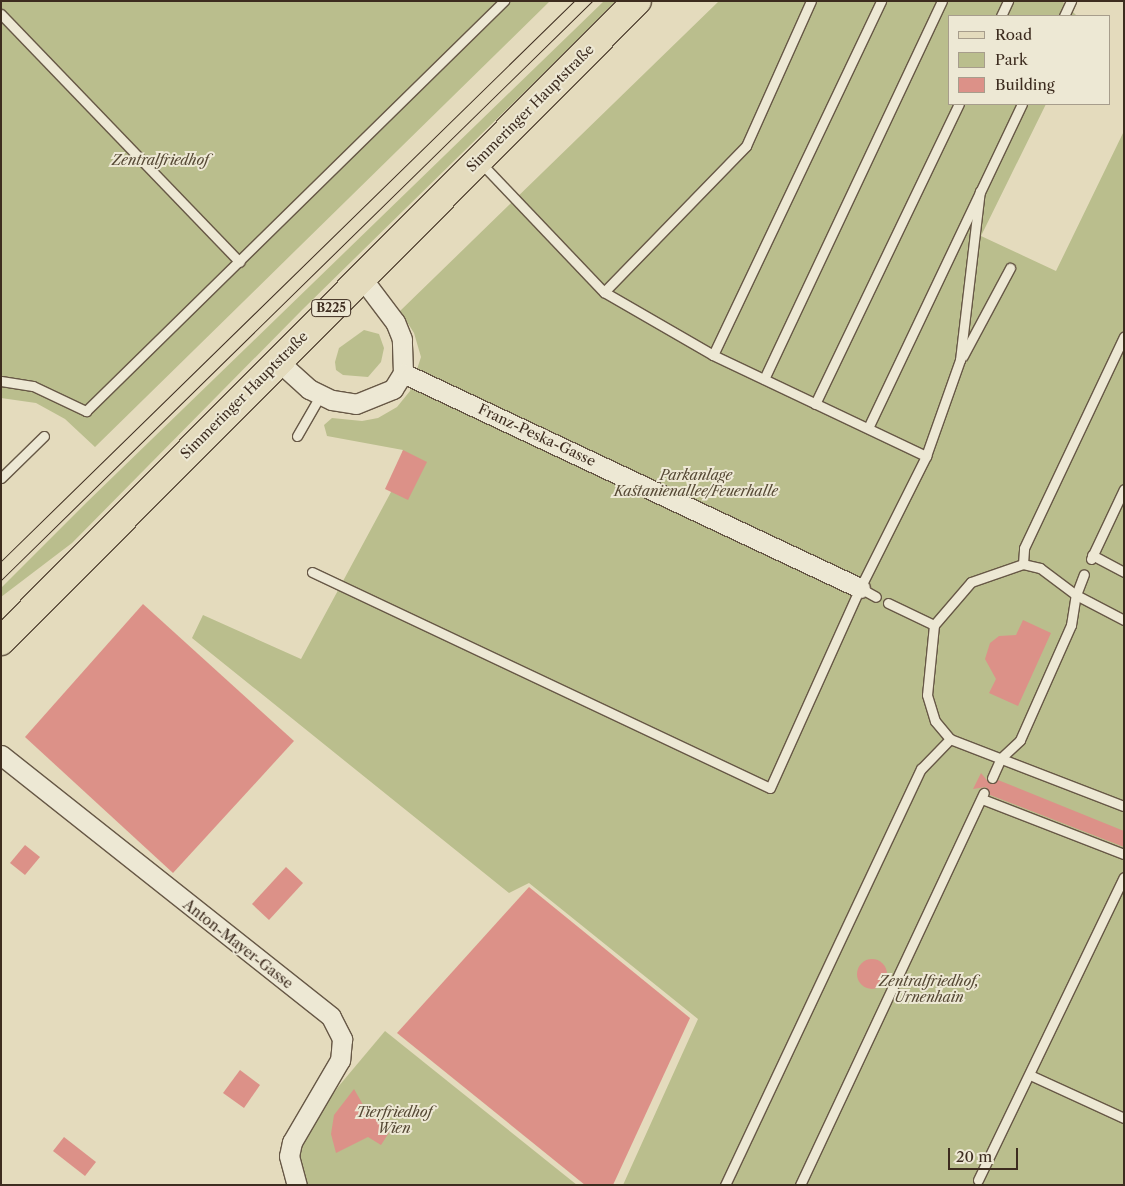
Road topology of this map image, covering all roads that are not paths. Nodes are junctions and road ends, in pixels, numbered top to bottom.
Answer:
1 (504, 1) edge
2 (637, 1) edge
3 (811, 1) edge
4 (881, 1) edge
5 (942, 1) edge
6 (1008, 1) edge
7 (1071, 1) edge
8 (1, 14) edge
9 (1001, 15) edge
10 (1064, 15) edge
11 (959, 105) edge
12 (1022, 105) edge
13 (478, 160) junction
14 (980, 191) junction
15 (240, 262) junction
16 (1010, 268) dead end
17 (362, 277) junction
18 (604, 292) junction
19 (1124, 336) edge
20 (713, 354) junction
21 (960, 360) junction
22 (278, 361) junction
23 (403, 374) junction
24 (764, 379) junction
25 (1, 381) edge
26 (320, 396) junction
27 (815, 404) junction
28 (868, 428) junction
29 (44, 436) dead end
30 (297, 436) dead end
31 (926, 456) junction
32 (1, 478) edge
33 (1124, 489) edge
34 (1023, 564) junction
35 (312, 572) dead end
36 (1124, 572) edge
37 (1084, 574) dead end
38 (868, 592) junction
39 (1076, 595) junction
40 (888, 603) dead end
41 (1124, 620) edge
42 (934, 625) junction
43 (1, 642) edge
44 (950, 739) junction
45 (1, 755) edge
46 (1001, 758) junction
47 (992, 778) dead end
48 (1124, 806) edge
49 (1124, 854) edge
50 (1124, 877) edge
51 (1030, 1075) junction
52 (1124, 1118) edge
53 (978, 1180) dead end
54 (297, 1185) edge
55 (725, 1185) edge
56 (800, 1185) edge

1 - 15 lane
2 - 13 main road, Simmeringer Hauptstraße / B225
3 - 18 lane
4 - 20 lane
5 - 24 lane
6 - 9 lane
7 - 10 lane
8 - 15 lane
11 - 27 lane
12 - 14 lane
13 - 17 main road, Simmeringer Hauptstraße / B225
13 - 18 lane
14 - 21 lane
14 - 28 lane
15 - 25 lane
16 - 21 lane
17 - 22 main road, Simmeringer Hauptstraße / B225
17 - 23 street
18 - 20 lane
19 - 34 lane
20 - 24 lane
21 - 31 lane
22 - 26 street
22 - 43 main road, Simmeringer Hauptstraße / B225
23 - 26 street
23 - 38 street, Franz-Peska-Gasse
24 - 27 lane
26 - 30 lane
27 - 28 lane
28 - 31 lane
29 - 32 lane
31 - 38 lane
33 - 36 lane
34 - 39 lane
34 - 42 lane
35 - 38 lane
37 - 39 lane
39 - 41 lane
39 - 46 lane
40 - 42 lane
42 - 44 lane
44 - 46 lane
44 - 55 lane
45 - 54 street, Anton-Mayer-Gasse
46 - 47 lane
46 - 48 lane
49 - 56 lane
50 - 51 lane
51 - 52 lane
51 - 53 lane

